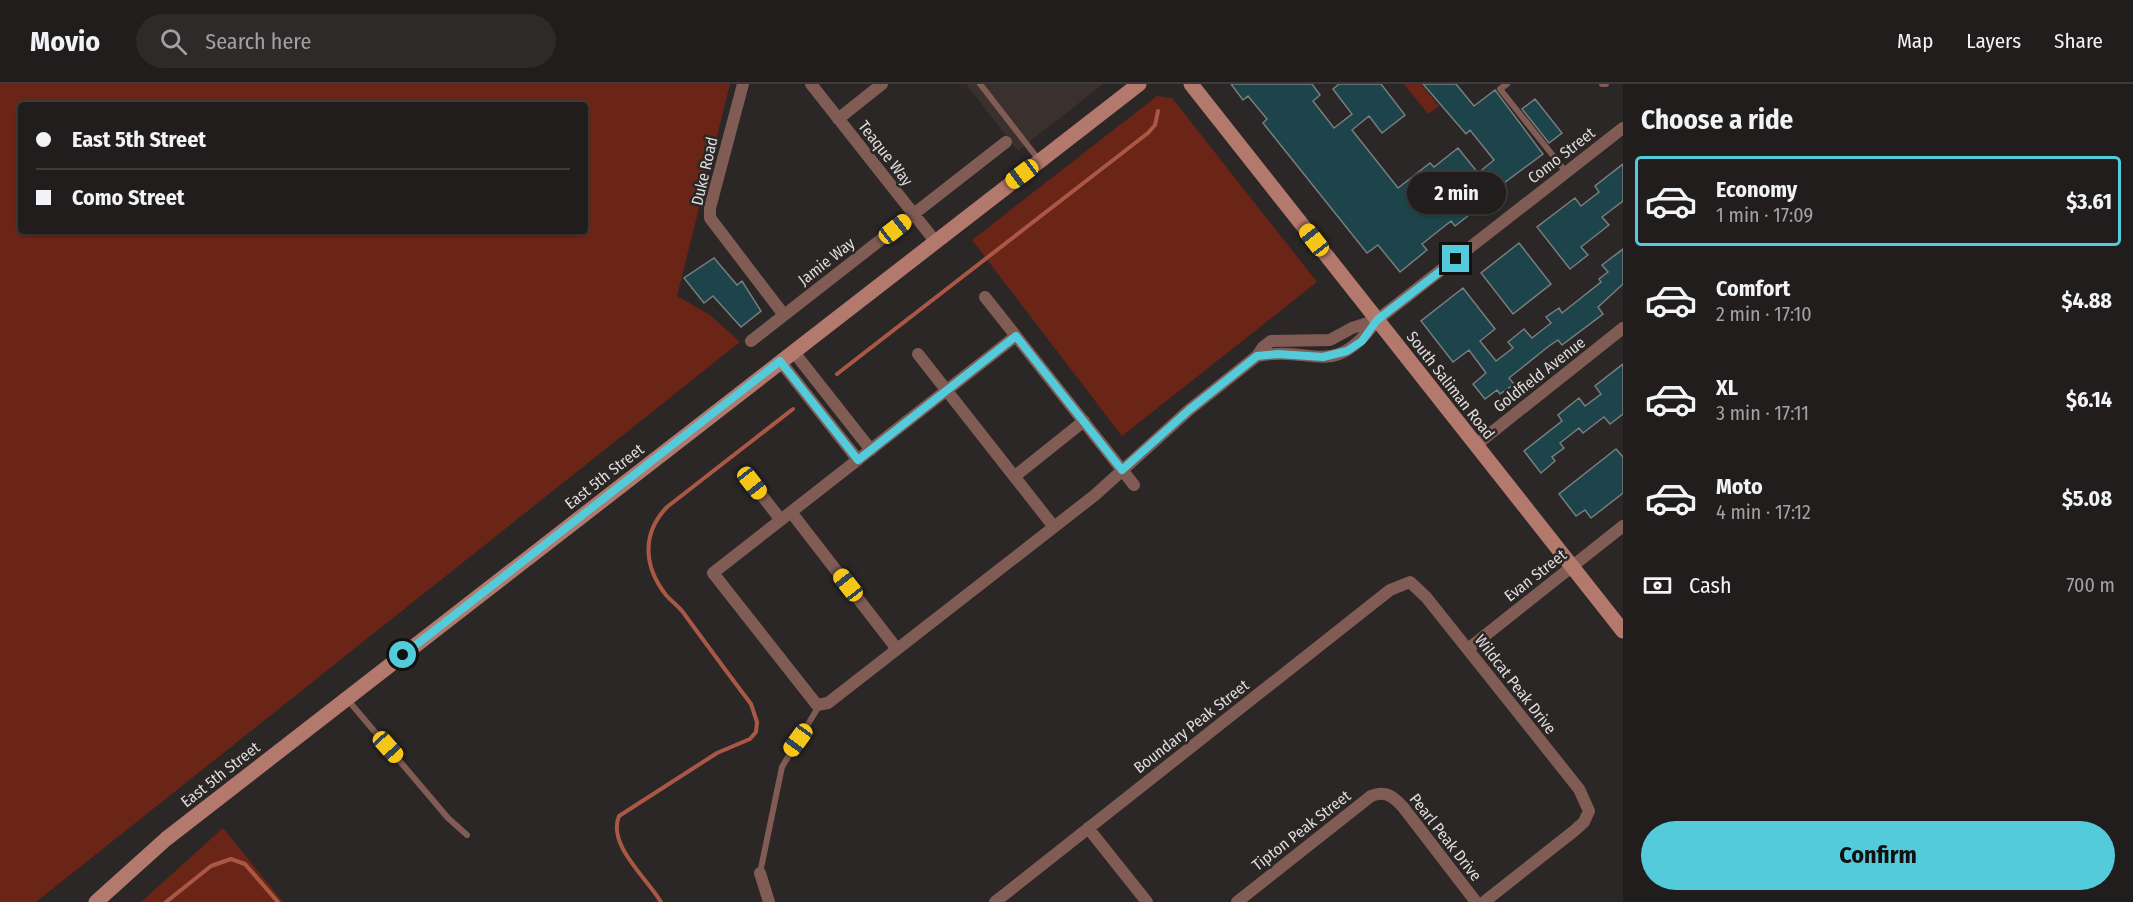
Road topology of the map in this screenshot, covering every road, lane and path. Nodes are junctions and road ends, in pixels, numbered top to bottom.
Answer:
1 (743, 84) edge
2 (811, 84) edge
3 (882, 84) edge
4 (980, 84) edge
5 (1139, 84) edge
6 (1191, 84) edge
7 (1507, 84) edge
8 (838, 118) junction
9 (1623, 128) edge
10 (1006, 142) dead end
11 (1039, 161) junction
12 (1566, 172) junction
13 (913, 214) junction
14 (935, 241) junction
15 (985, 297) dead end
16 (784, 315) junction
17 (1377, 320) junction
18 (1623, 328) edge
19 (1016, 336) junction
20 (1298, 340) junction
21 (750, 341) dead end
22 (793, 351) junction
23 (918, 354) dead end
24 (1296, 355) junction
25 (1257, 356) junction
26 (780, 361) junction
27 (947, 391) junction
28 (847, 420) junction
29 (1084, 421) junction
30 (834, 430) junction
31 (1476, 445) junction
32 (871, 450) junction
33 (858, 460) junction
34 (1122, 470) junction
35 (1015, 476) junction
36 (752, 483) dead end
37 (1134, 485) dead end
38 (786, 516) junction
39 (1054, 526) junction
40 (1623, 526) edge
41 (1572, 567) junction
42 (1410, 582) joint
43 (1623, 631) edge
44 (897, 649) junction
45 (1468, 649) junction
46 (347, 698) junction
47 (819, 706) junction
48 (1389, 794) joint
49 (1089, 828) junction
50 (467, 835) dead end
51 (760, 873) joint
52 (96, 902) edge
53 (769, 902) edge
54 (995, 902) edge
55 (1147, 902) edge
56 (1237, 902) edge
57 (1476, 902) edge
58 (1484, 902) edge

1 - 16 street, Duke Road
2 - 8 street, Teaque Way
3 - 8 street
4 - 11 lane
5 - 11 main road, East 5th Street
6 - 17 main road, South Saliman Road
7 - 12 lane
8 - 13 street, Teaque Way
9 - 12 street, Como Street
10 - 13 street, Jamie Way
11 - 14 main road, East 5th Street
12 - 17 street, Como Street
13 - 14 street, Teaque Way
13 - 16 street, Jamie Way
14 - 22 main road, East 5th Street
15 - 19 street
16 - 21 street, Jamie Way
17 - 20 street
17 - 24 street
17 - 31 main road, South Saliman Road
18 - 31 street, Goldfield Avenue
19 - 27 street
19 - 29 street
20 - 24 lane
20 - 25 street
22 - 26 main road, East 5th Street
22 - 28 street
23 - 27 street
24 - 25 street
25 - 34 street
26 - 30 street
26 - 46 main road, East 5th Street
27 - 32 street
27 - 35 street
28 - 30 lane
28 - 32 street
29 - 34 street
29 - 35 street
30 - 33 street
31 - 41 main road, South Saliman Road
32 - 33 street
33 - 38 street
34 - 37 street
34 - 39 street
35 - 39 street
36 - 38 street
38 - 44 street
38 - 47 street
39 - 44 street
40 - 41 street, Evan Street
41 - 43 main road, South Saliman Road
41 - 45 street, Evan Street
42 - 45 street, Wildcat Peak Drive
42 - 49 street, Boundary Peak Street
44 - 47 street
45 - 58 street, Wildcat Peak Drive
46 - 50 lane
46 - 52 main road, East 5th Street
47 - 51 lane
48 - 56 street, Tipton Peak Street
48 - 57 street, Pearl Peak Drive
49 - 54 street, Boundary Peak Street
49 - 55 street
51 - 53 street

